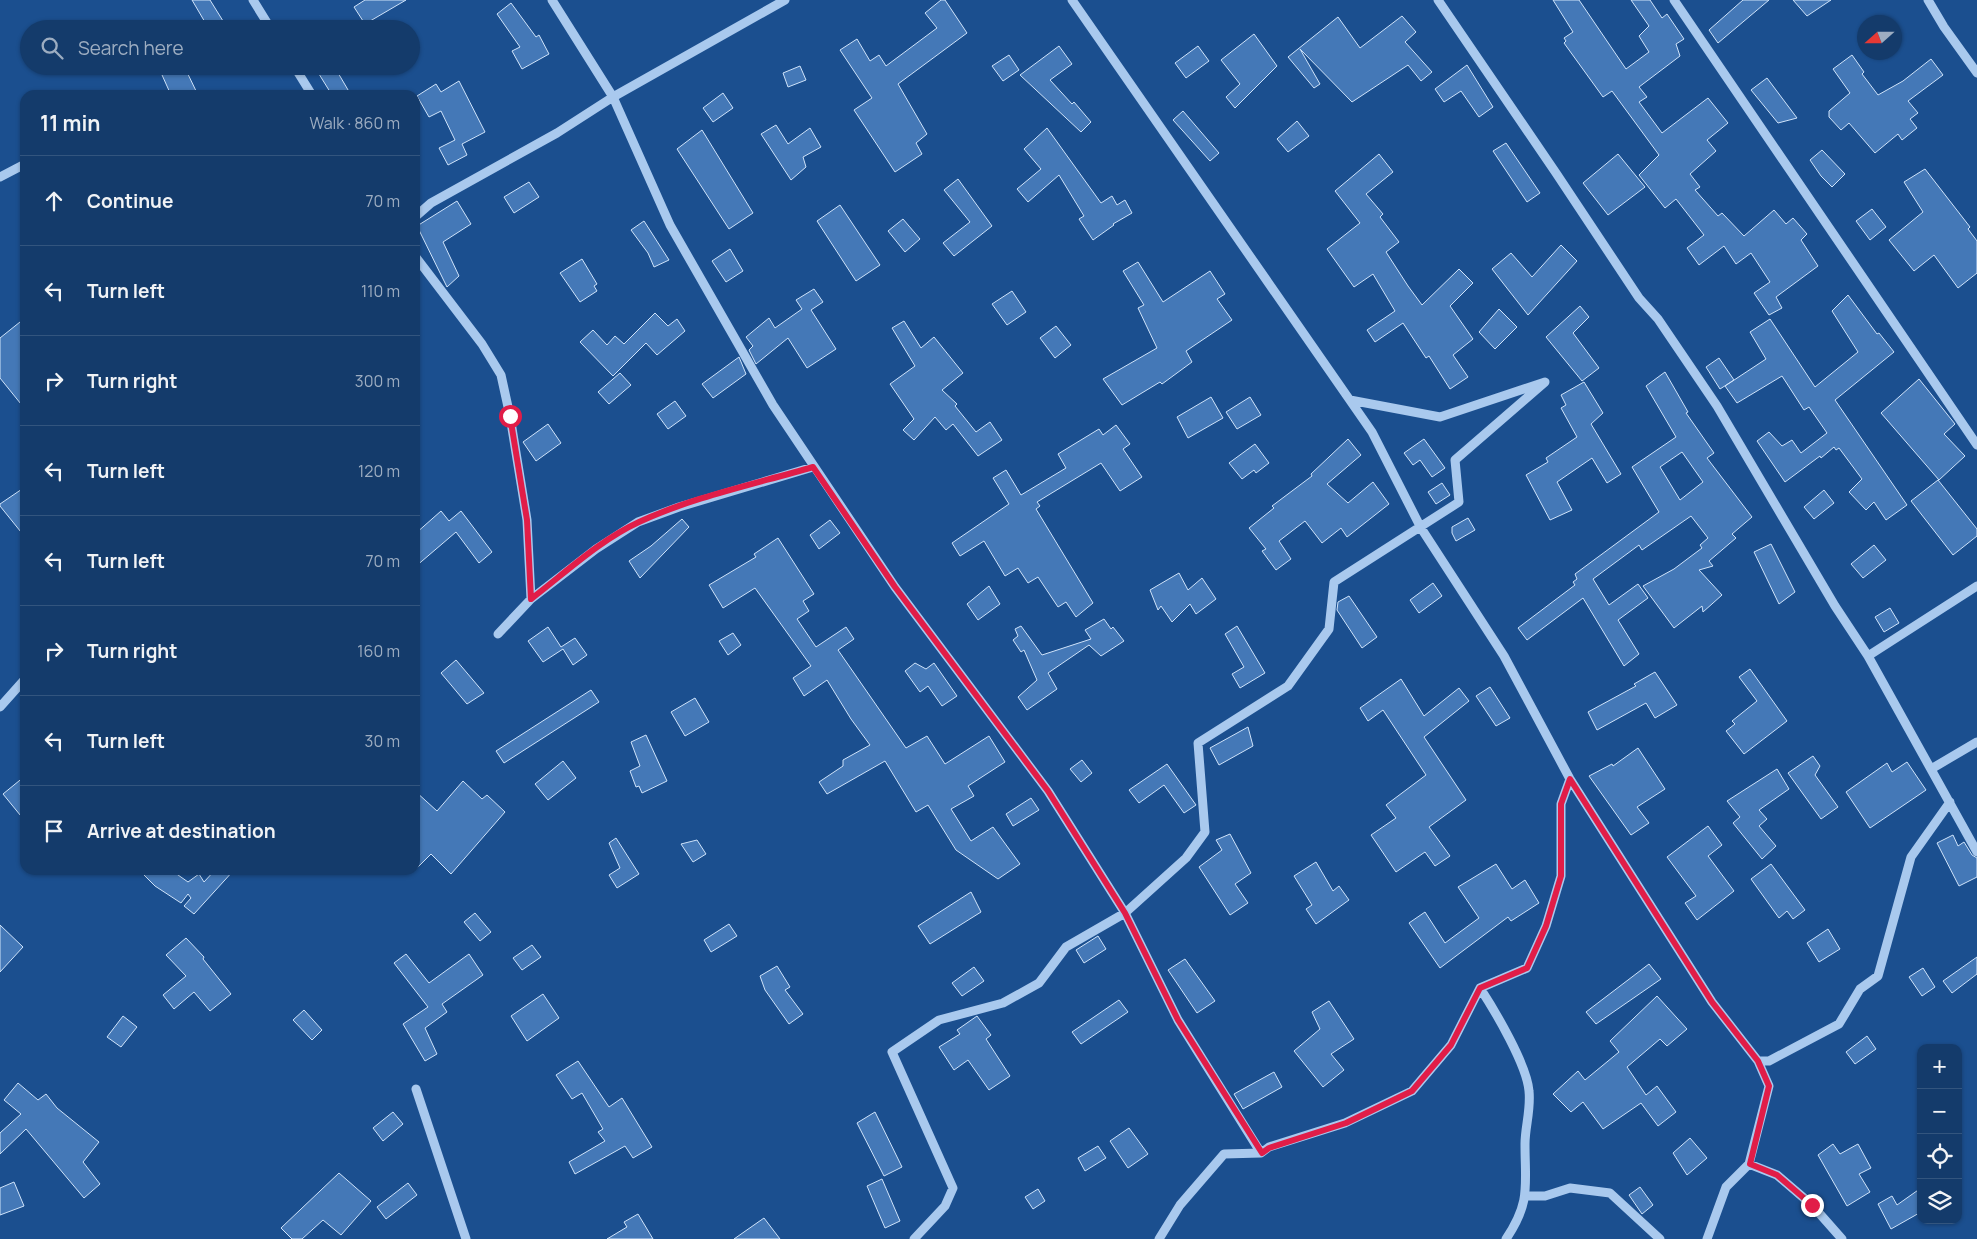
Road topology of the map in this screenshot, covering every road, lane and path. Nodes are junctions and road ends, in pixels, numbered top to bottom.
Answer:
1 (253, 0) edge
2 (552, 0) edge
3 (765, 0) edge
4 (785, 0) edge
5 (1072, 0) edge
6 (1438, 0) edge
7 (1674, 0) edge
8 (1928, 0) edge
9 (770, 9) junction
10 (265, 20) edge
11 (1977, 73) edge
12 (300, 75) edge
13 (309, 90) edge
14 (613, 97) junction
15 (20, 167) edge
16 (0, 177) edge
17 (420, 213) edge
18 (420, 263) edge
19 (1350, 400) junction
20 (1977, 445) edge
21 (813, 467) junction
22 (1421, 528) junction
23 (1977, 586) edge
24 (531, 599) junction
25 (498, 634) dead end
26 (1868, 656) junction
27 (20, 685) edge
28 (0, 707) edge
29 (1977, 742) edge
30 (1931, 769) junction
31 (1570, 779) junction
32 (1950, 802) junction
33 (1977, 852) edge
34 (1125, 913) junction
35 (1480, 988) junction
36 (1758, 1061) junction
37 (416, 1090) dead end
38 (1262, 1153) junction
39 (1750, 1164) junction
40 (1526, 1196) junction
41 (466, 1239) edge
42 (914, 1239) edge
43 (1159, 1239) edge
44 (1506, 1239) edge
45 (1660, 1239) edge
46 (1707, 1239) edge
47 (1842, 1239) edge

1 - 10 street
2 - 14 street
3 - 9 street
4 - 9 street
5 - 19 street
6 - 26 street
7 - 20 street
8 - 11 street
9 - 14 street
12 - 13 street
14 - 17 street
14 - 21 street
15 - 16 street
18 - 24 street
19 - 22 street
19 - 22 street
21 - 24 street
21 - 34 street
22 - 31 street
22 - 34 street
23 - 26 street
24 - 25 street
26 - 30 street
27 - 28 street
29 - 30 street
30 - 32 street
31 - 35 street
31 - 36 street
32 - 33 street
32 - 36 street
34 - 38 street
34 - 42 street
35 - 38 street
35 - 40 street
36 - 39 street
37 - 41 street
38 - 43 street
39 - 46 street
39 - 47 street
40 - 44 street
40 - 45 street

